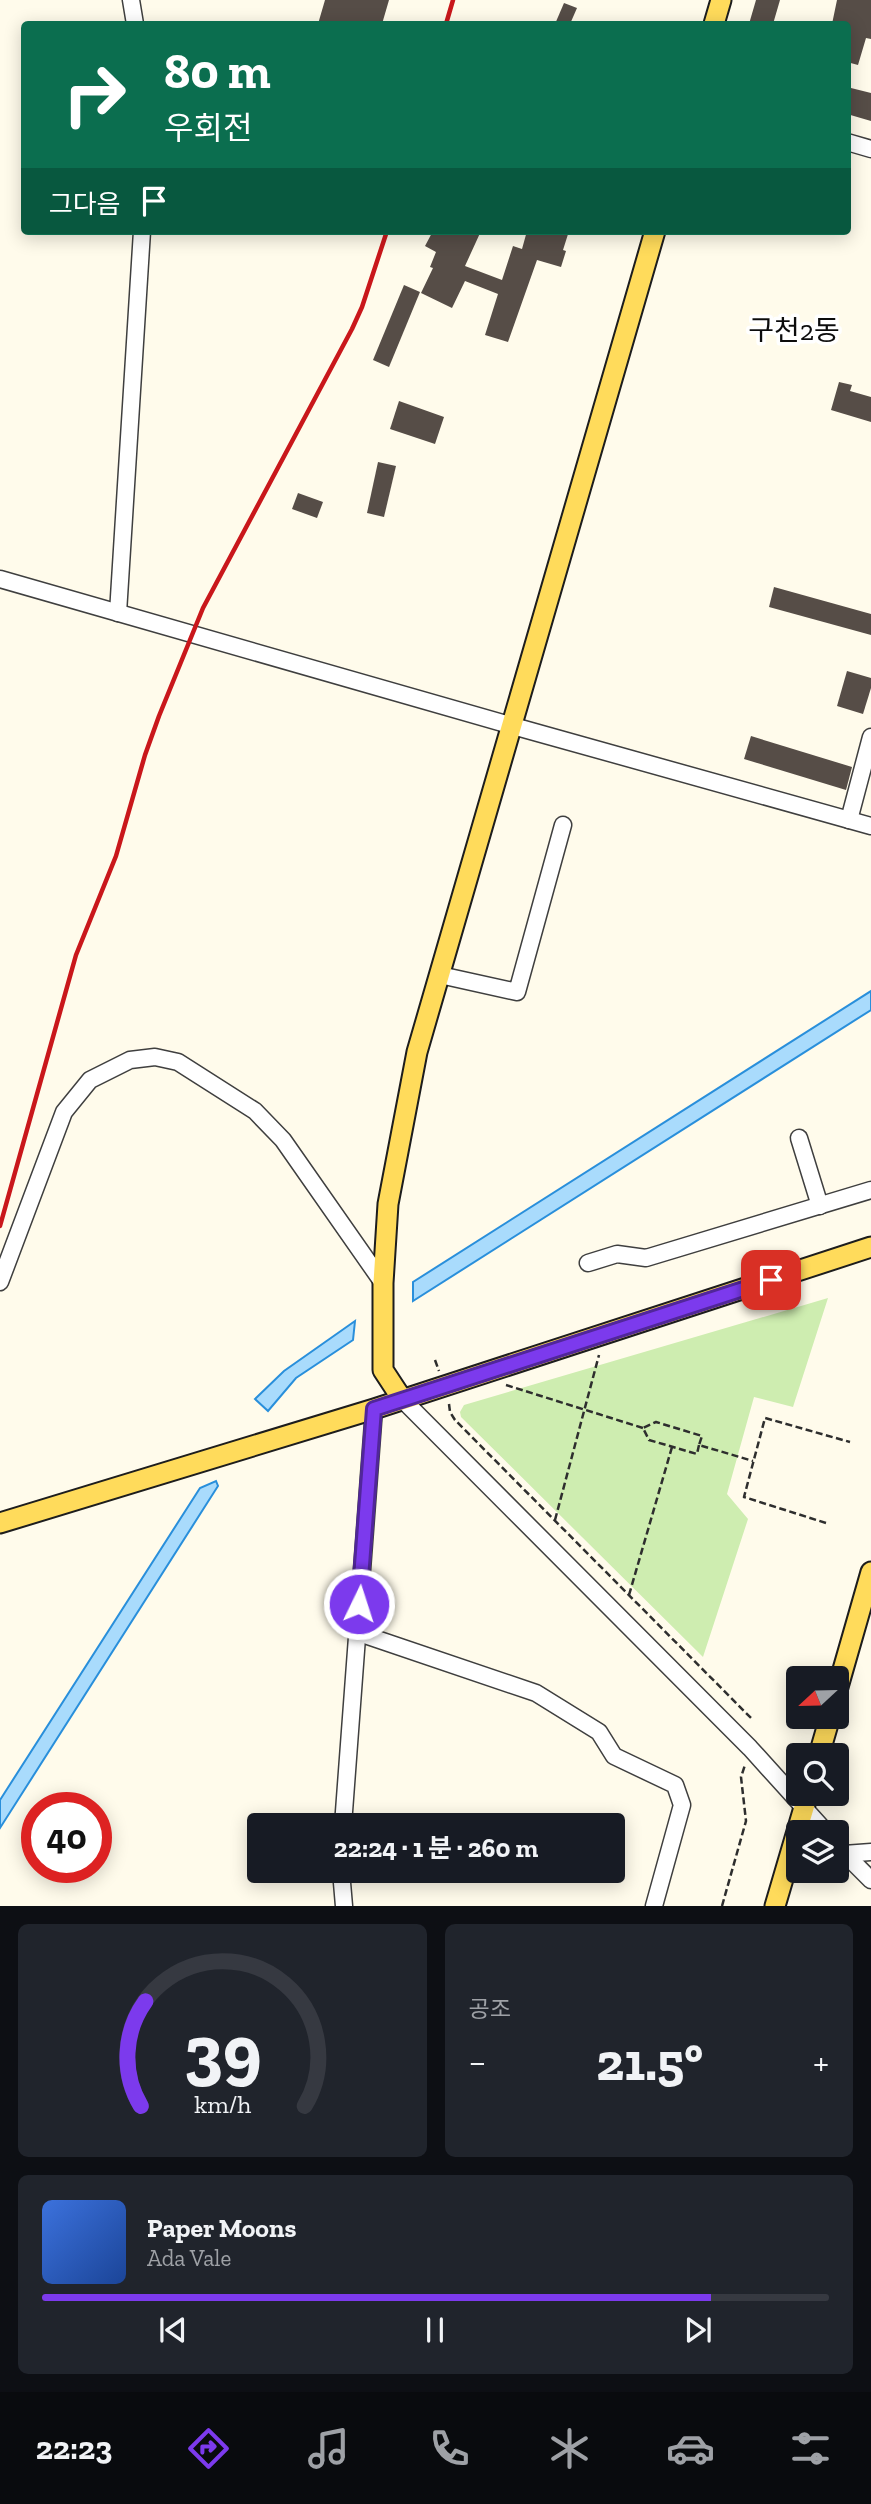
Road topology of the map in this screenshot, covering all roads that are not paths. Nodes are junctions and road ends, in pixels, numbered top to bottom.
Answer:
1 (131, 0) edge
2 (721, 0) edge
3 (134, 21) edge
4 (715, 21) edge
5 (851, 143) edge
6 (871, 149) edge
7 (142, 235) edge
8 (654, 235) edge
9 (0, 579) edge
10 (118, 612) junction
11 (513, 726) junction
12 (871, 737) edge
13 (849, 820) junction
14 (563, 825) dead end
15 (871, 826) edge
16 (440, 975) junction
17 (799, 1138) dead end
18 (871, 1190) edge
19 (820, 1206) junction
20 (871, 1247) edge
21 (588, 1263) dead end
22 (0, 1283) edge
23 (383, 1283) junction
24 (402, 1399) junction
25 (374, 1409) junction
26 (0, 1523) edge
27 (871, 1572) edge
28 (356, 1632) junction
29 (844, 1666) edge
30 (786, 1781) edge
31 (804, 1806) edge
32 (344, 1813) edge
33 (849, 1851) edge
34 (871, 1852) edge
35 (849, 1859) edge
36 (871, 1881) edge
37 (342, 1883) edge
38 (344, 1906) edge
39 (654, 1906) edge
40 (775, 1906) edge

1 - 3 street
2 - 4 main road
5 - 6 street
7 - 10 street
8 - 11 main road
9 - 10 street
10 - 11 street
11 - 13 street
11 - 16 main road
12 - 13 street
13 - 15 street
14 - 16 street
16 - 23 main road
17 - 19 street
18 - 19 street
19 - 21 street
20 - 24 main road
22 - 23 street
23 - 24 main road
24 - 25 main road
24 - 30 street
25 - 26 main road
25 - 28 street
27 - 29 main road
28 - 32 street
28 - 39 street
31 - 40 main road
33 - 34 street
35 - 36 street
37 - 38 street

